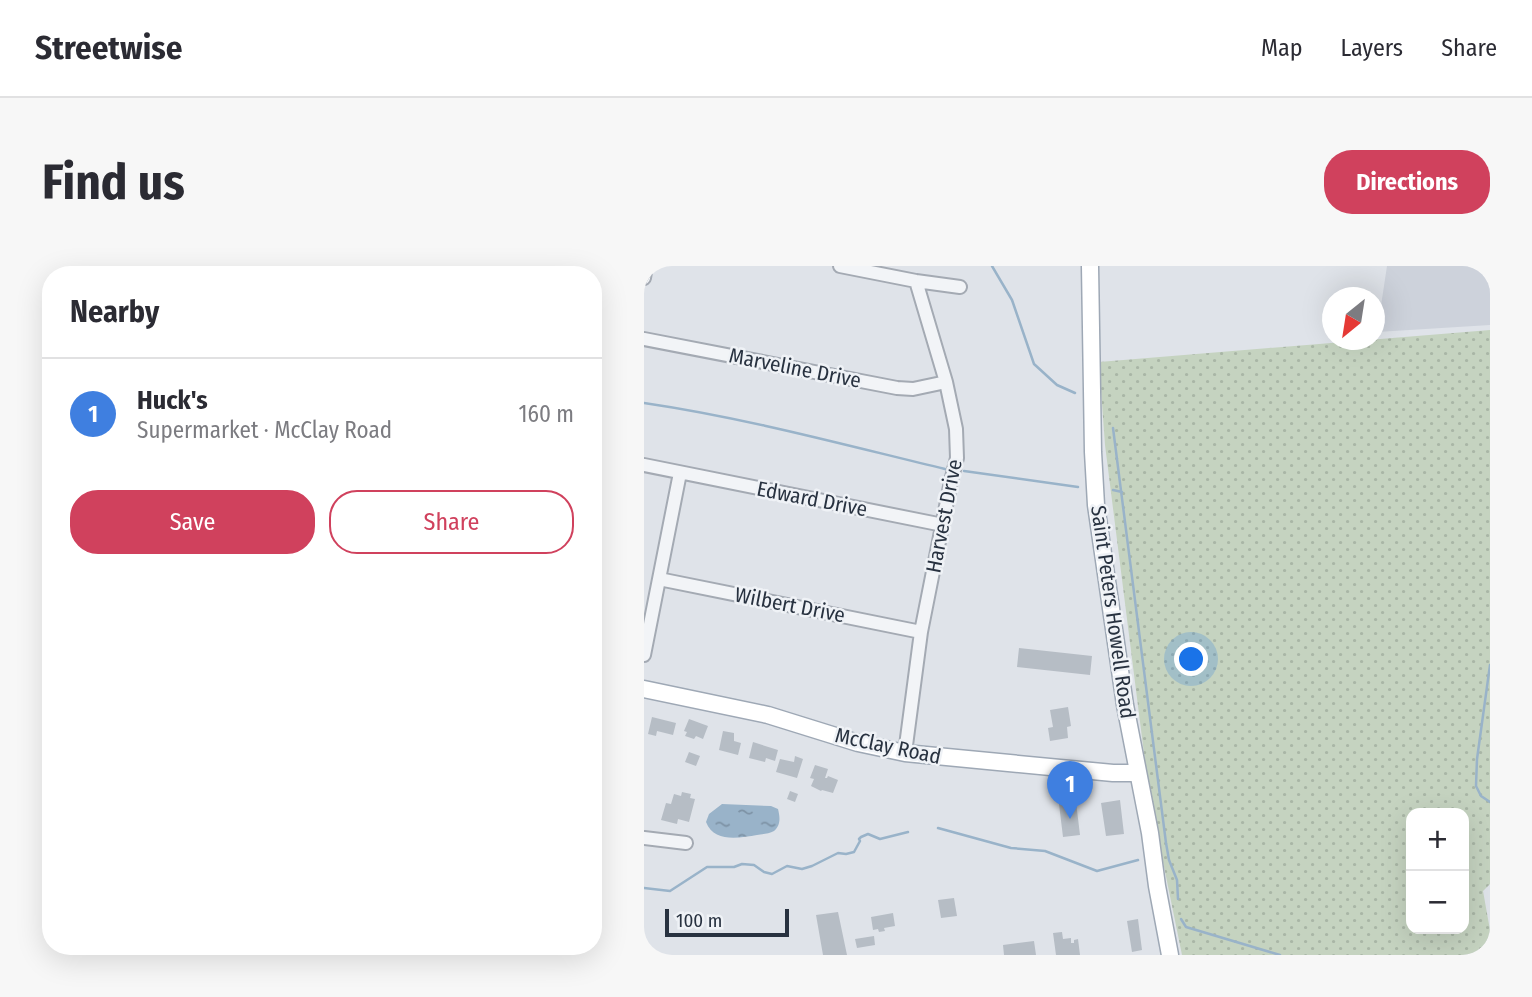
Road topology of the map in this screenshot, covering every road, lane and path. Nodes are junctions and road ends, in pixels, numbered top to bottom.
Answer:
1 (646, 266) edge
2 (840, 266) edge
3 (1090, 266) edge
4 (644, 278) edge
5 (916, 281) junction
6 (960, 287) dead end
7 (644, 338) edge
8 (946, 382) junction
9 (644, 464) edge
10 (680, 473) junction
11 (943, 525) junction
12 (659, 579) junction
13 (921, 632) junction
14 (644, 655) edge
15 (644, 689) edge
16 (905, 753) junction
17 (1137, 773) junction
18 (644, 838) edge
19 (686, 843) dead end
20 (1170, 955) edge

1 - 4 street
2 - 5 street
3 - 17 main road, Saint Peters Howell Road
5 - 6 street
5 - 8 street, Harvest Drive
7 - 8 street, Marveline Drive
8 - 11 street, Harvest Drive
9 - 10 street, Edward Drive
10 - 11 street, Edward Drive
10 - 12 street
11 - 13 street, Harvest Drive
12 - 13 street, Wilbert Drive
12 - 14 street
13 - 16 street, Harvest Drive
15 - 16 main road, McClay Road
16 - 17 main road, McClay Road
17 - 20 main road, Saint Peters Howell Road
18 - 19 street

